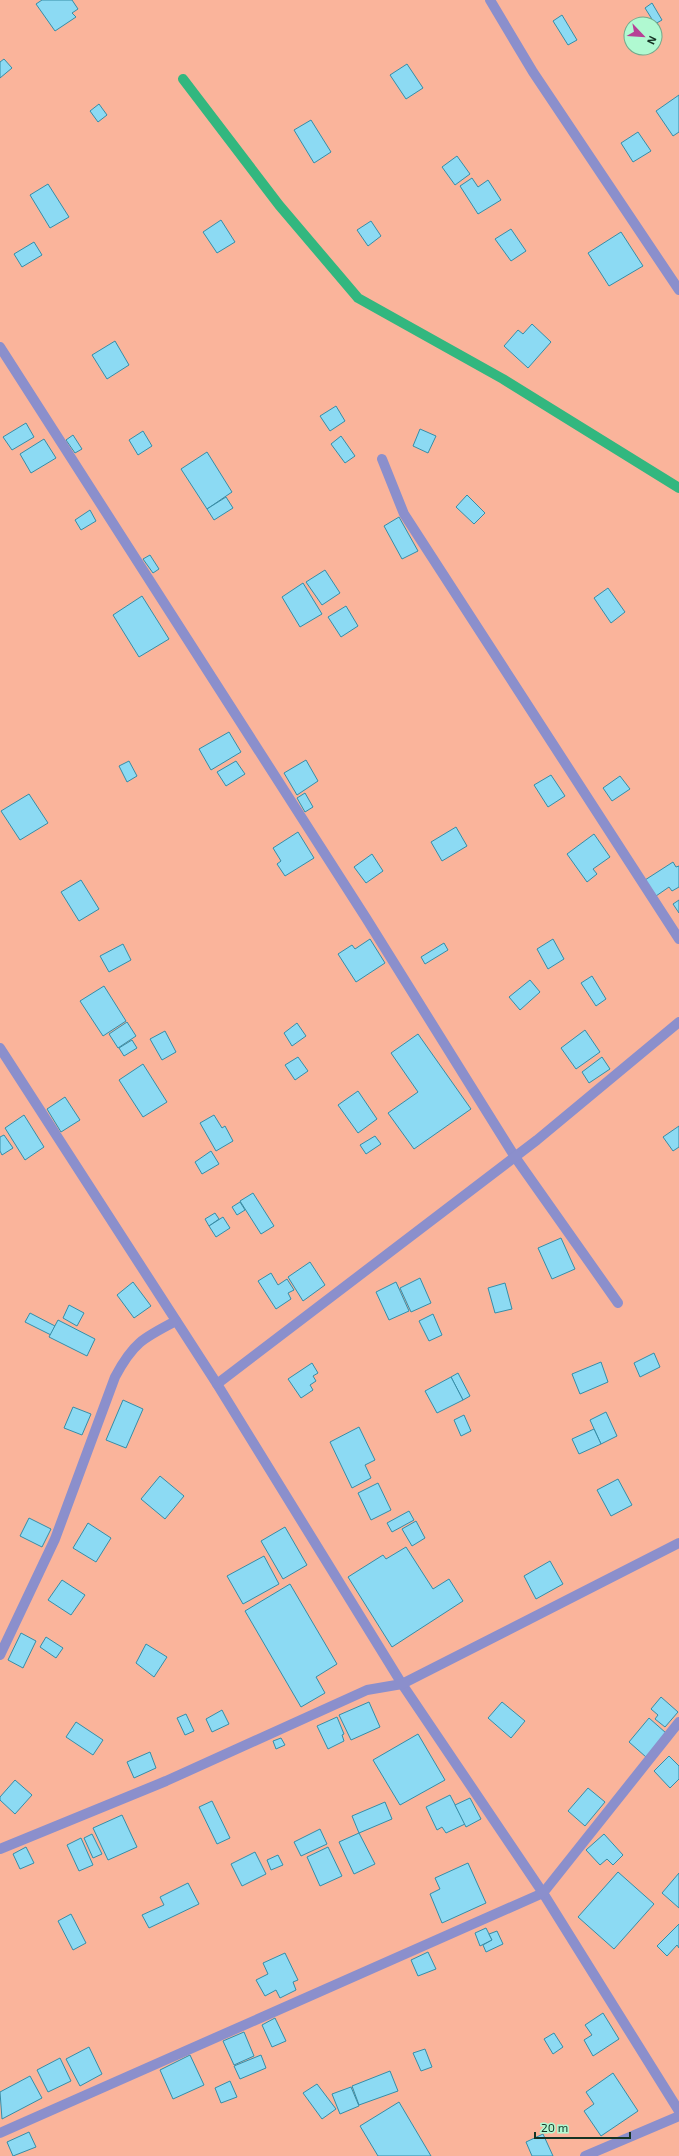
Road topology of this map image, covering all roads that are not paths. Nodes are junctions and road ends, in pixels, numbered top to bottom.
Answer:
1 (490, 0) edge
2 (679, 290) edge
3 (0, 347) edge
4 (382, 459) dead end
5 (679, 939) edge
6 (679, 1022) edge
7 (0, 1048) edge
8 (515, 1157) junction
9 (618, 1303) dead end
10 (176, 1321) junction
11 (217, 1384) junction
12 (679, 1543) edge
13 (0, 1655) edge
14 (402, 1684) junction
15 (679, 1722) edge
16 (0, 1849) edge
17 (543, 1892) junction
18 (679, 2110) edge
19 (679, 2116) edge
20 (0, 2133) edge
21 (585, 2156) edge

1 - 2 lane
3 - 8 lane
4 - 5 lane
6 - 8 lane
7 - 10 lane
8 - 9 lane
8 - 11 lane
10 - 11 lane
10 - 13 lane
11 - 14 lane
12 - 14 lane
14 - 16 lane
14 - 17 lane
15 - 17 lane
17 - 18 lane
17 - 20 lane
19 - 21 lane

